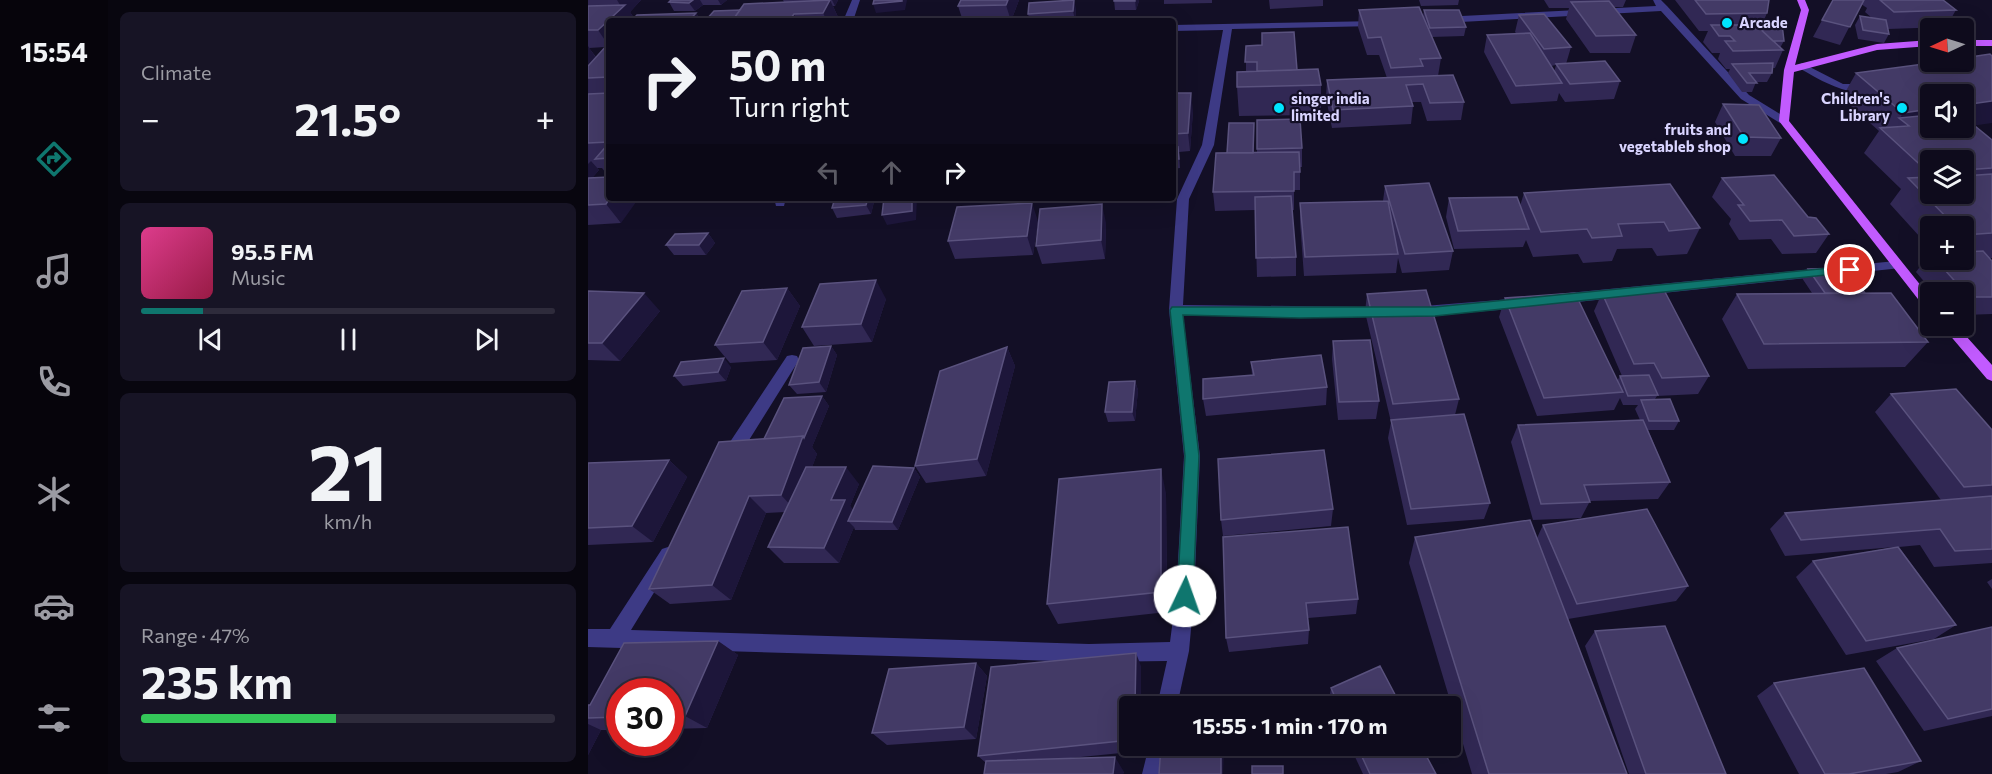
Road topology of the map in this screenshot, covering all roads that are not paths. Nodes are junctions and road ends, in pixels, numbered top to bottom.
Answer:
1 (856, 0) edge
2 (1801, 0) edge
3 (1660, 4) edge
4 (849, 18) edge
5 (1433, 21) edge
6 (1387, 23) edge
7 (1228, 26) junction
8 (1176, 28) edge
9 (1974, 43) edge
10 (1992, 43) edge
11 (1920, 44) edge
12 (1802, 66) junction
13 (1789, 70) junction
14 (1882, 86) edge
15 (1784, 122) junction
16 (1896, 265) junction
17 (1920, 293) edge
18 (1176, 310) junction
19 (1958, 336) edge
20 (792, 360) dead end
21 (1992, 375) edge
22 (722, 469) edge
23 (678, 539) edge
24 (588, 638) edge
25 (615, 638) junction
26 (1179, 651) junction
27 (1169, 696) edge
28 (1157, 756) edge
29 (1153, 774) edge

1 - 4 street
2 - 13 main road
3 - 5 street
3 - 15 street
6 - 7 street
7 - 8 street
7 - 18 street
9 - 10 main road
11 - 12 main road
12 - 13 main road
12 - 14 street
13 - 15 main road
15 - 16 main road
16 - 17 main road
16 - 18 street
18 - 26 street
19 - 21 main road
20 - 22 street
23 - 25 street
24 - 25 street
25 - 26 street
26 - 27 street
28 - 29 street

